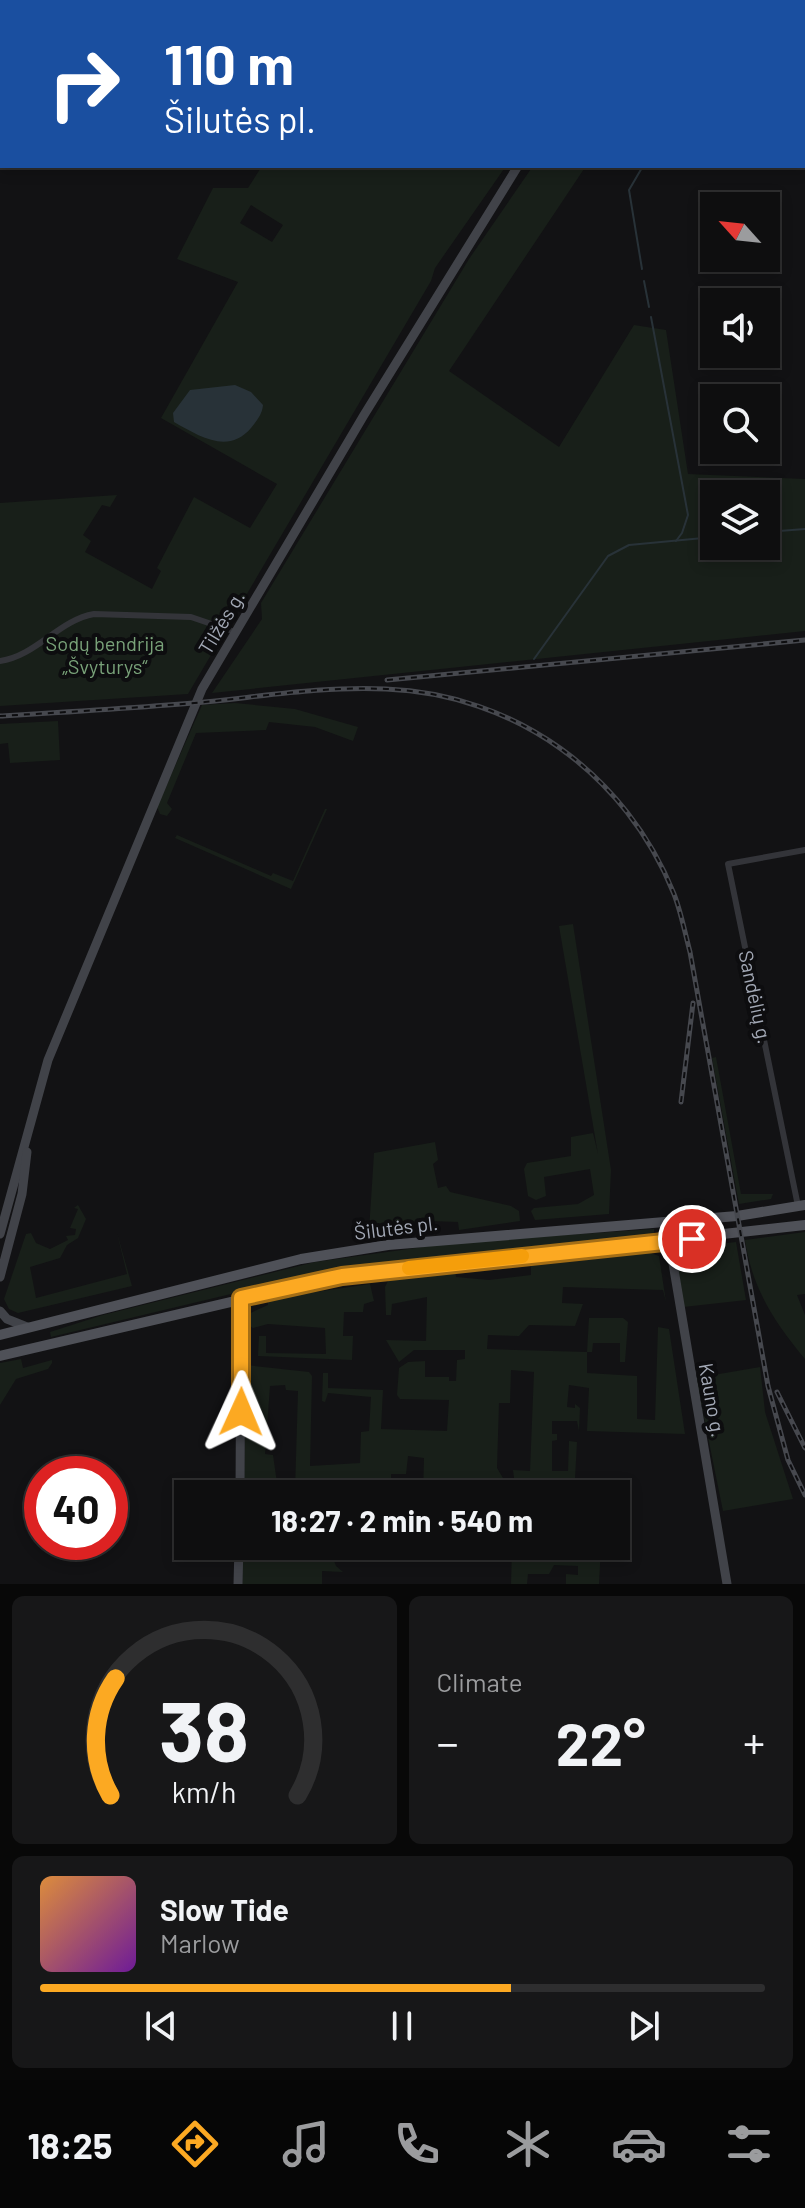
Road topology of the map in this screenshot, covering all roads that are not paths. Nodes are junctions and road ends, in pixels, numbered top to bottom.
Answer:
1 (517, 168) edge
2 (235, 632) junction
3 (0, 661) edge
4 (805, 850) edge
5 (28, 1133) junction
6 (802, 1206) edge
7 (666, 1222) junction
8 (803, 1225) edge
9 (0, 1234) edge
10 (668, 1242) junction
11 (0, 1277) edge
12 (241, 1298) junction
13 (0, 1311) edge
14 (27, 1327) junction
15 (0, 1335) edge
16 (0, 1356) edge
17 (240, 1480) edge
18 (239, 1560) edge
19 (238, 1584) edge
20 (727, 1584) edge

1 - 2 main road, Tilžės g.
2 - 3 street
2 - 5 main road, Tilžės g.
4 - 6 street, Sandėlių g.
5 - 9 main road, Tilžės g.
5 - 11 main road, Tilžės g.
6 - 7 main road, Šilutės pl.
6 - 8 main road
7 - 10 main road, Kauno g.
7 - 14 main road, Šilutės pl.
8 - 10 main road
10 - 12 main road
10 - 20 main road, Kauno g.
12 - 16 main road
12 - 17 main road
13 - 14 main road
14 - 15 main road, Šilutės pl.
18 - 19 main road

